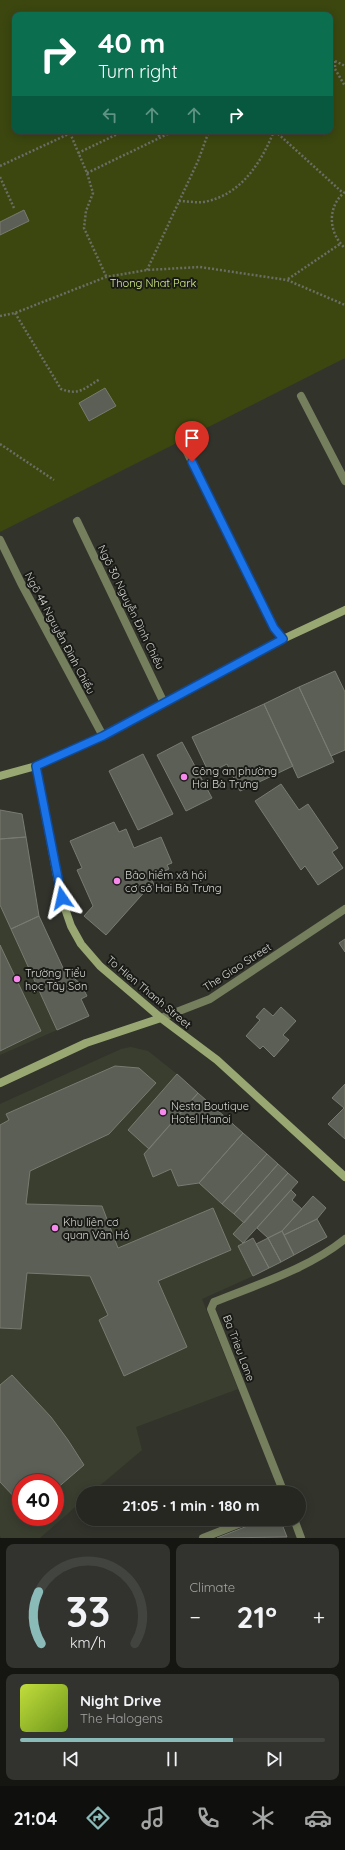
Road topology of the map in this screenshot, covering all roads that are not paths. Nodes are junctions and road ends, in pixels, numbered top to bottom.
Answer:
1 (300, 396) dead end
2 (185, 448) dead end
3 (345, 480) edge
4 (77, 521) dead end
5 (0, 540) edge
6 (345, 610) edge
7 (283, 639) junction
8 (164, 703) junction
9 (103, 736) junction
10 (36, 766) junction
11 (0, 776) edge
12 (345, 909) edge
13 (161, 1018) junction
14 (0, 1083) edge
15 (345, 1177) edge
16 (345, 1239) edge
17 (281, 1486) edge
18 (233, 1526) edge
19 (297, 1526) edge
20 (203, 1538) edge
21 (301, 1538) edge

1 - 3 street
2 - 7 street
4 - 8 street, Ngõ 30 Nguyễn Đình Chiểu
5 - 9 street, Ngõ 44 Nguyễn Đình Chiểu
6 - 7 street
7 - 8 street
8 - 9 street
9 - 10 street
10 - 11 street
10 - 13 street, To Hien Thanh Street
12 - 13 street, The Giao Street
13 - 14 street, The Giao Street
13 - 15 street, To Hien Thanh Street
16 - 17 street, Ba Trieu Lane
18 - 20 street
19 - 21 street

